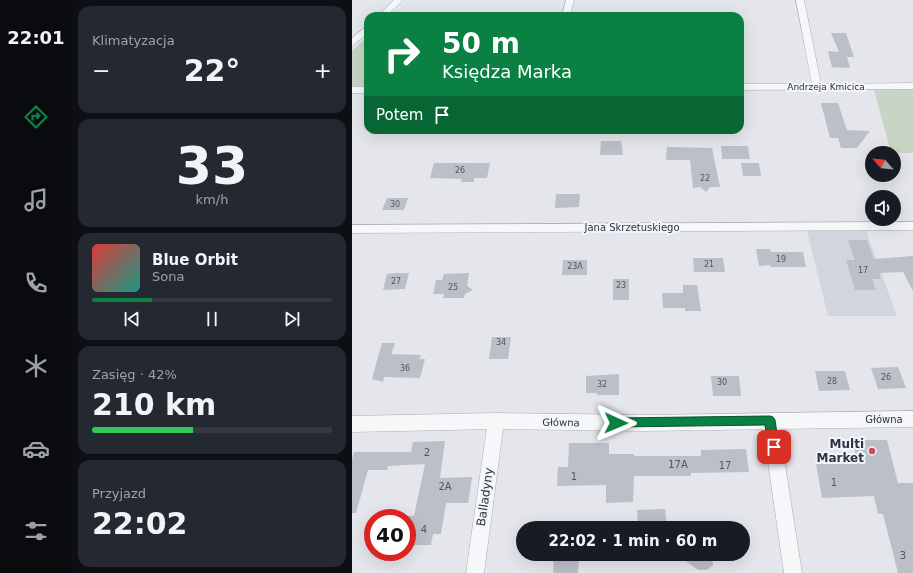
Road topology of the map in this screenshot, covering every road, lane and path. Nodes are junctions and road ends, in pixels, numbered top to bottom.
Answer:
1 (399, 0) edge
2 (570, 0) edge
3 (800, 0) edge
4 (386, 12) edge
5 (567, 12) edge
6 (364, 32) edge
7 (352, 43) edge
8 (913, 86) edge
9 (744, 87) edge
10 (817, 87) junction
11 (352, 90) edge
12 (364, 90) edge
13 (913, 226) edge
14 (352, 229) edge
15 (913, 419) edge
16 (770, 420) junction
17 (496, 421) junction
18 (352, 424) edge
19 (475, 573) edge
20 (793, 573) edge

1 - 4 street
2 - 5 street
3 - 10 street
6 - 7 street
8 - 10 street, Andrzeja Kmicica
9 - 10 street, Andrzeja Kmicica
11 - 12 street
13 - 14 street, Jana Skrzetuskiego
15 - 16 street, Główna
16 - 17 street, Główna
16 - 20 street
17 - 18 street, Główna
17 - 19 street, Balladyny

